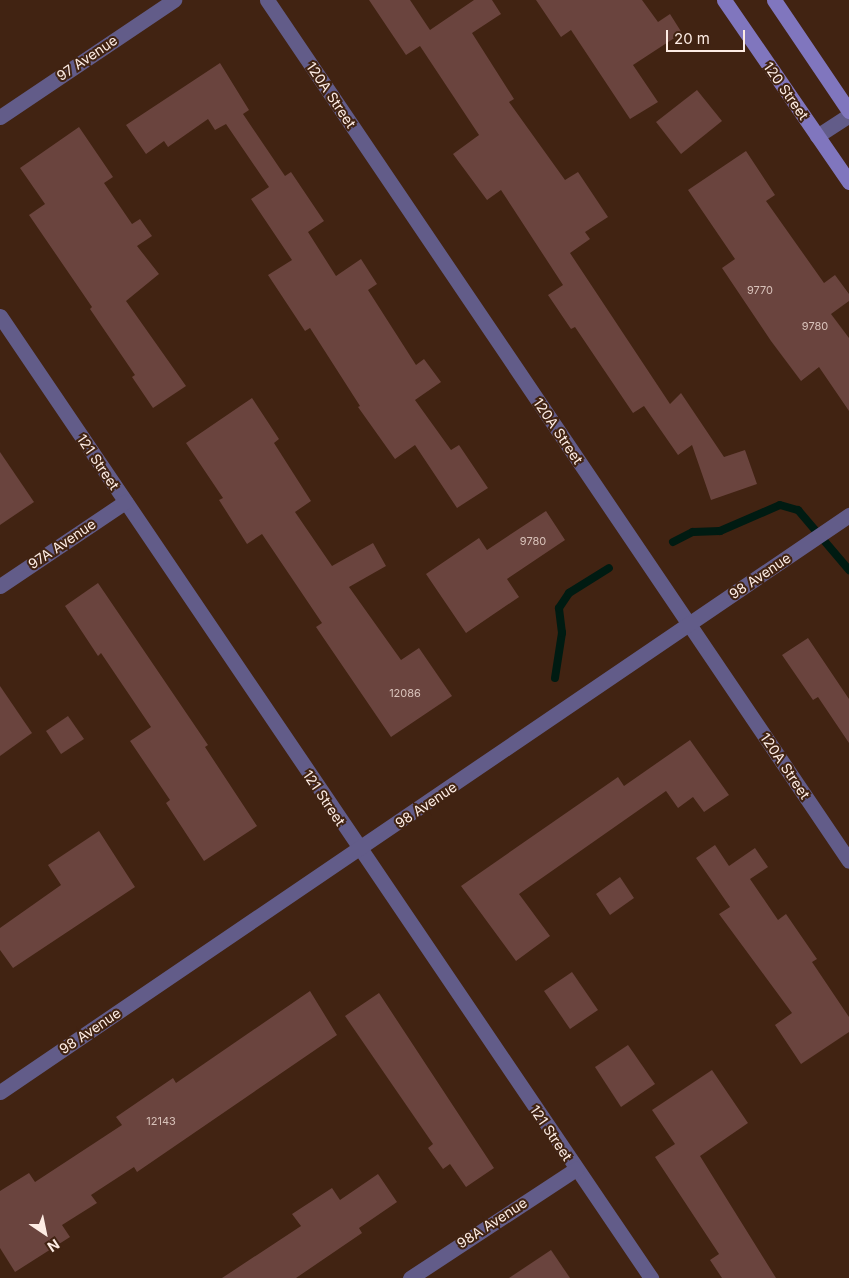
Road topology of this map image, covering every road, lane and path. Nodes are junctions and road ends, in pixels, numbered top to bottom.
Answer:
1 (174, 0) edge
2 (267, 0) edge
3 (724, 0) edge
4 (774, 0) edge
5 (849, 112) edge
6 (849, 115) edge
7 (0, 117) edge
8 (817, 136) junction
9 (849, 182) edge
10 (0, 316) edge
11 (125, 502) junction
12 (849, 515) edge
13 (0, 586) edge
14 (689, 624) junction
15 (359, 850) junction
16 (849, 861) edge
17 (0, 1092) edge
18 (576, 1169) junction
19 (410, 1278) edge
20 (651, 1278) edge

1 - 7 street, 97 Avenue
2 - 14 street, 120A Street
3 - 8 main road, 120 Street
4 - 5 main road
6 - 8 street
8 - 9 main road, 120 Street
10 - 11 street, 121 Street
11 - 13 street, 97A Avenue
11 - 15 street, 121 Street
12 - 14 street, 98 Avenue
14 - 15 street, 98 Avenue
14 - 16 street, 120A Street
15 - 17 street, 98 Avenue
15 - 18 street, 121 Street
18 - 19 street, 98A Avenue
18 - 20 street, 121 Street

